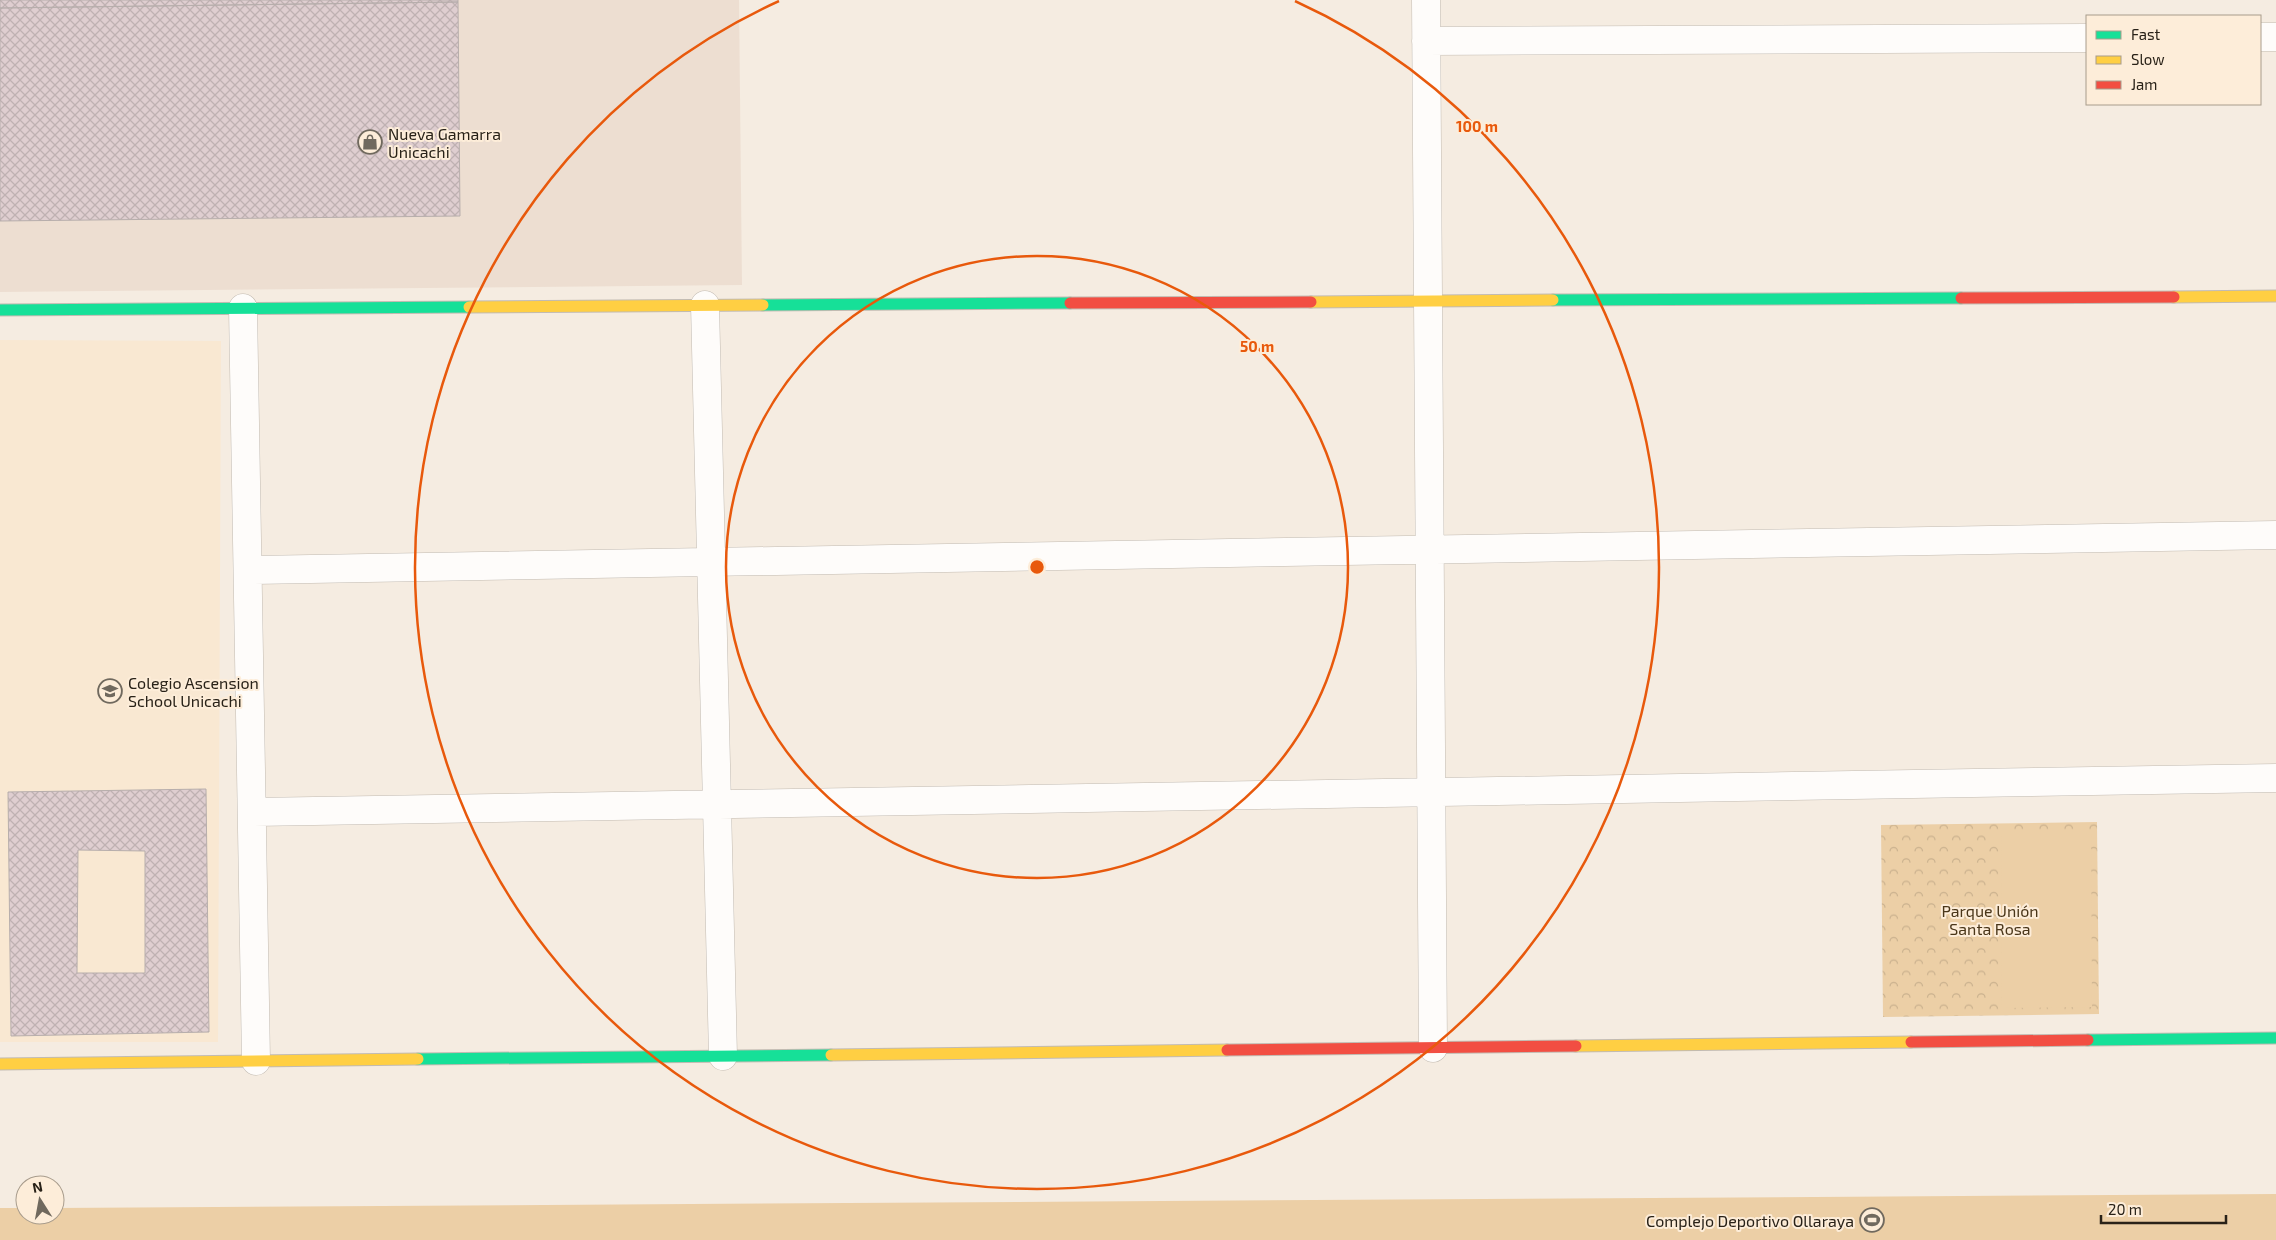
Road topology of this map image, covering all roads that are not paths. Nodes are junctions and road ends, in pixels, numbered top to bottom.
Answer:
1 (1426, 0) edge
2 (2261, 37) edge
3 (2276, 37) edge
4 (2086, 38) edge
5 (1426, 40) junction
6 (2276, 296) edge
7 (1428, 301) junction
8 (705, 306) junction
9 (243, 308) junction
10 (0, 310) edge
11 (2276, 535) edge
12 (1430, 550) junction
13 (712, 562) junction
14 (248, 570) junction
15 (2276, 778) edge
16 (1431, 792) junction
17 (717, 804) junction
18 (252, 812) junction
19 (2276, 1038) edge
20 (1433, 1048) junction
21 (723, 1056) junction
22 (256, 1061) junction
23 (0, 1064) edge

1 - 5 street
2 - 3 street
4 - 5 street
5 - 7 street
6 - 7 street
7 - 8 street
7 - 12 street
8 - 9 street
8 - 13 street
9 - 10 street
9 - 14 street
11 - 12 street
12 - 13 street
12 - 16 street
13 - 14 street
13 - 17 street
14 - 18 street
15 - 16 street
16 - 17 street
16 - 20 street
17 - 18 street
17 - 21 street
18 - 22 street
19 - 20 street
20 - 21 street
21 - 22 street
22 - 23 street

